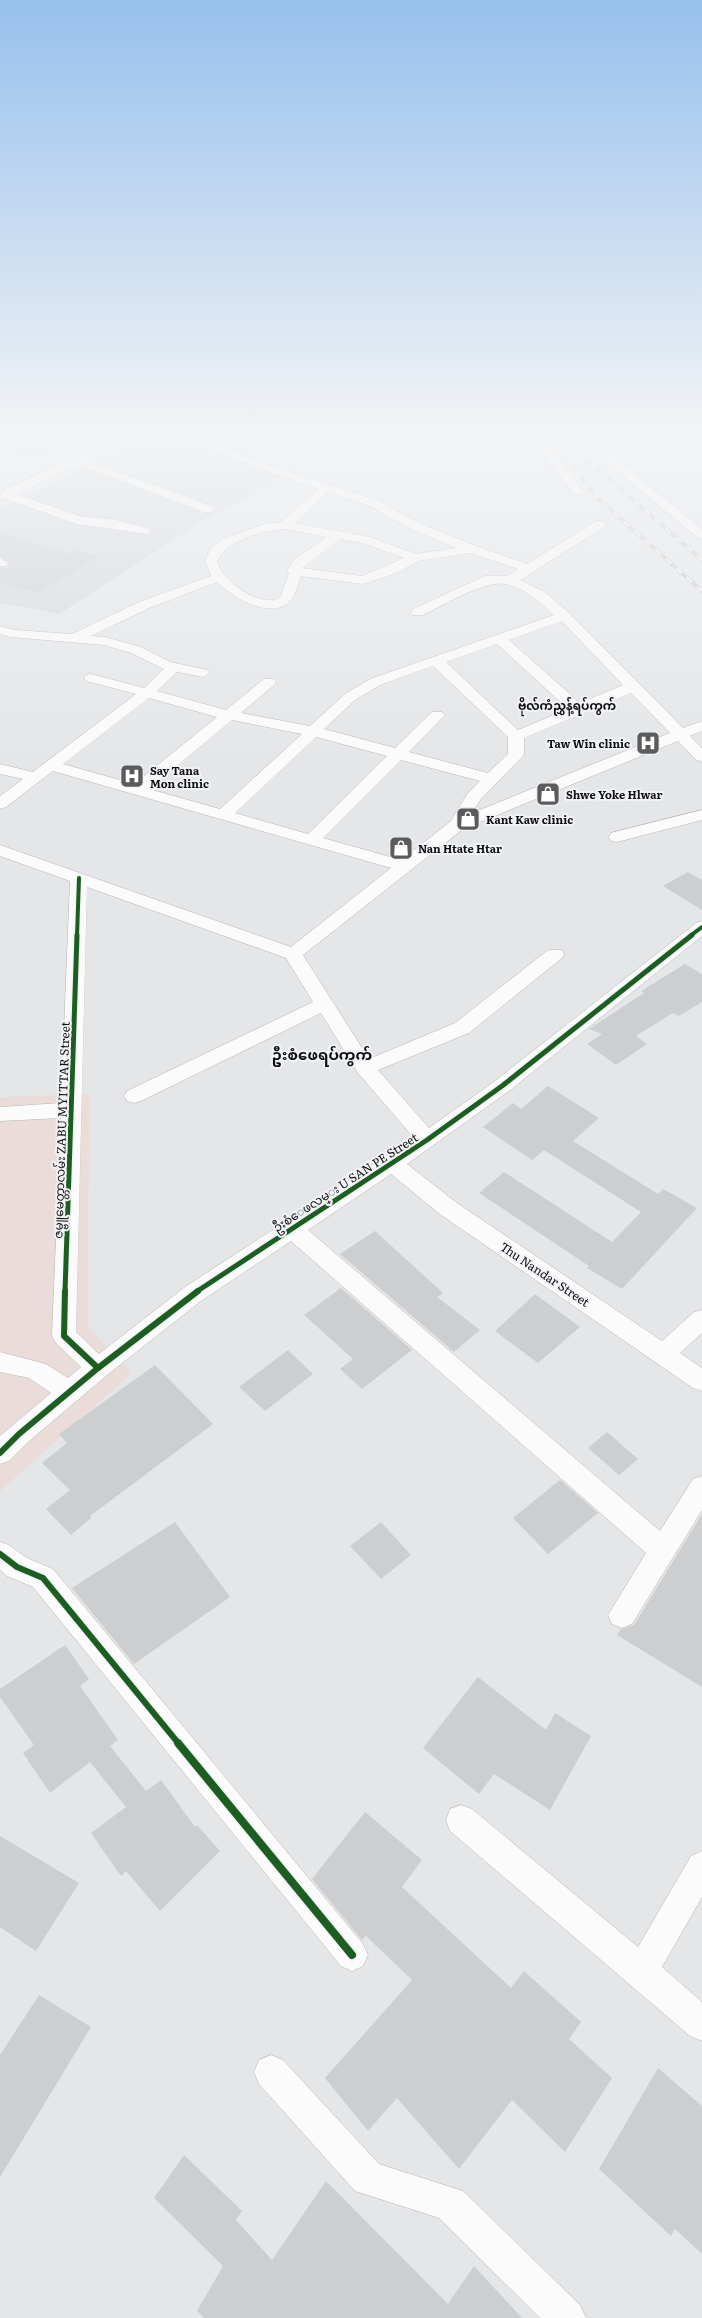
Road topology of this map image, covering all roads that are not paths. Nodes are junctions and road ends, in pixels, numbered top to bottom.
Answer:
1 (224, 544) edge
2 (325, 544) edge
3 (377, 544) edge
4 (458, 544) edge
5 (567, 544) edge
6 (470, 549) junction
7 (415, 558) junction
8 (528, 568) junction
9 (296, 572) junction
10 (219, 577) junction
11 (510, 580) junction
12 (418, 612) dead end
13 (564, 616) junction
14 (0, 630) edge
15 (75, 638) junction
16 (498, 638) junction
17 (435, 660) junction
18 (174, 667) junction
19 (203, 673) dead end
20 (91, 678) dead end
21 (269, 682) dead end
22 (631, 687) junction
23 (147, 694) junction
24 (577, 709) junction
25 (230, 715) junction
26 (437, 715) dead end
27 (702, 726) edge
28 (312, 732) junction
29 (516, 736) junction
30 (680, 736) junction
31 (399, 754) junction
32 (702, 757) edge
33 (52, 766) junction
34 (0, 769) edge
35 (35, 777) junction
36 (492, 779) junction
37 (137, 790) junction
38 (0, 804) edge
39 (223, 815) junction
40 (702, 815) edge
41 (457, 825) junction
42 (618, 837) dead end
43 (312, 840) junction
44 (0, 850) edge
45 (402, 866) junction
46 (79, 878) junction
47 (702, 927) edge
48 (293, 954) junction
49 (555, 954) dead end
50 (325, 1004) junction
51 (365, 1068) junction
52 (134, 1096) dead end
53 (71, 1110) junction
54 (0, 1114) edge
55 (427, 1140) junction
56 (392, 1163) junction
57 (292, 1229) junction
58 (702, 1319) edge
59 (663, 1354) junction
60 (0, 1362) edge
61 (98, 1368) junction
62 (702, 1381) edge
63 (68, 1393) junction
64 (0, 1453) edge
65 (702, 1487) edge
66 (663, 1550) junction
67 (0, 1554) edge
68 (622, 1615) dead end
69 (461, 1820) dead end
70 (702, 1867) edge
71 (352, 1955) dead end
72 (642, 1971) junction
73 (702, 2024) edge
74 (271, 2072) dead end
75 (567, 2318) edge

1 - 10 street
2 - 9 street
3 - 7 street
4 - 6 street
5 - 8 street
6 - 7 street
6 - 8 street
7 - 9 street
8 - 11 street
9 - 10 street
10 - 15 street
11 - 12 street
11 - 13 street
13 - 16 street
13 - 22 street
14 - 15 street
15 - 18 street
16 - 17 street
16 - 24 street
17 - 28 street
17 - 29 street
18 - 19 street
18 - 23 street
20 - 23 street
21 - 25 street
22 - 24 street
22 - 30 street
23 - 25 street
23 - 33 street
24 - 29 street
25 - 28 street
25 - 37 street
26 - 31 street
27 - 30 street
28 - 31 street
28 - 39 street
29 - 36 street
30 - 32 street
30 - 41 street
31 - 36 street
31 - 43 street
33 - 35 street
33 - 37 street
34 - 35 street
35 - 38 street
36 - 41 street
37 - 39 street
39 - 43 street
40 - 42 street
41 - 45 street
43 - 45 street
44 - 46 street
45 - 48 street
46 - 48 street
46 - 53 street, ဇမ္ဗူမေတ္တာလမ်း ZABU MYITTAR Street
47 - 55 street, ဦးစံေဖလမ္း U SAN PE Street
48 - 50 street
49 - 51 street
50 - 51 street
50 - 52 street
51 - 55 street
53 - 54 street
53 - 61 street, ဇမ္ဗူမေတ္တာလမ်း ZABU MYITTAR Street
55 - 56 street, ဦးစံေဖလမ္း U SAN PE Street
56 - 57 street, ဦးစံေဖလမ္း U SAN PE Street
56 - 59 street, Thu Nandar Street
57 - 61 street, ဦးစံေဖလမ္း U SAN PE Street
57 - 66 street
58 - 59 street
59 - 62 street, Thu Nandar Street
60 - 63 street
61 - 63 street, ဦးစံေဖလမ္း U SAN PE Street
63 - 64 street, ဦးစံေဖလမ္း U SAN PE Street
65 - 66 street
66 - 68 street
67 - 71 street
69 - 72 street
70 - 72 street
72 - 73 street
74 - 75 street

